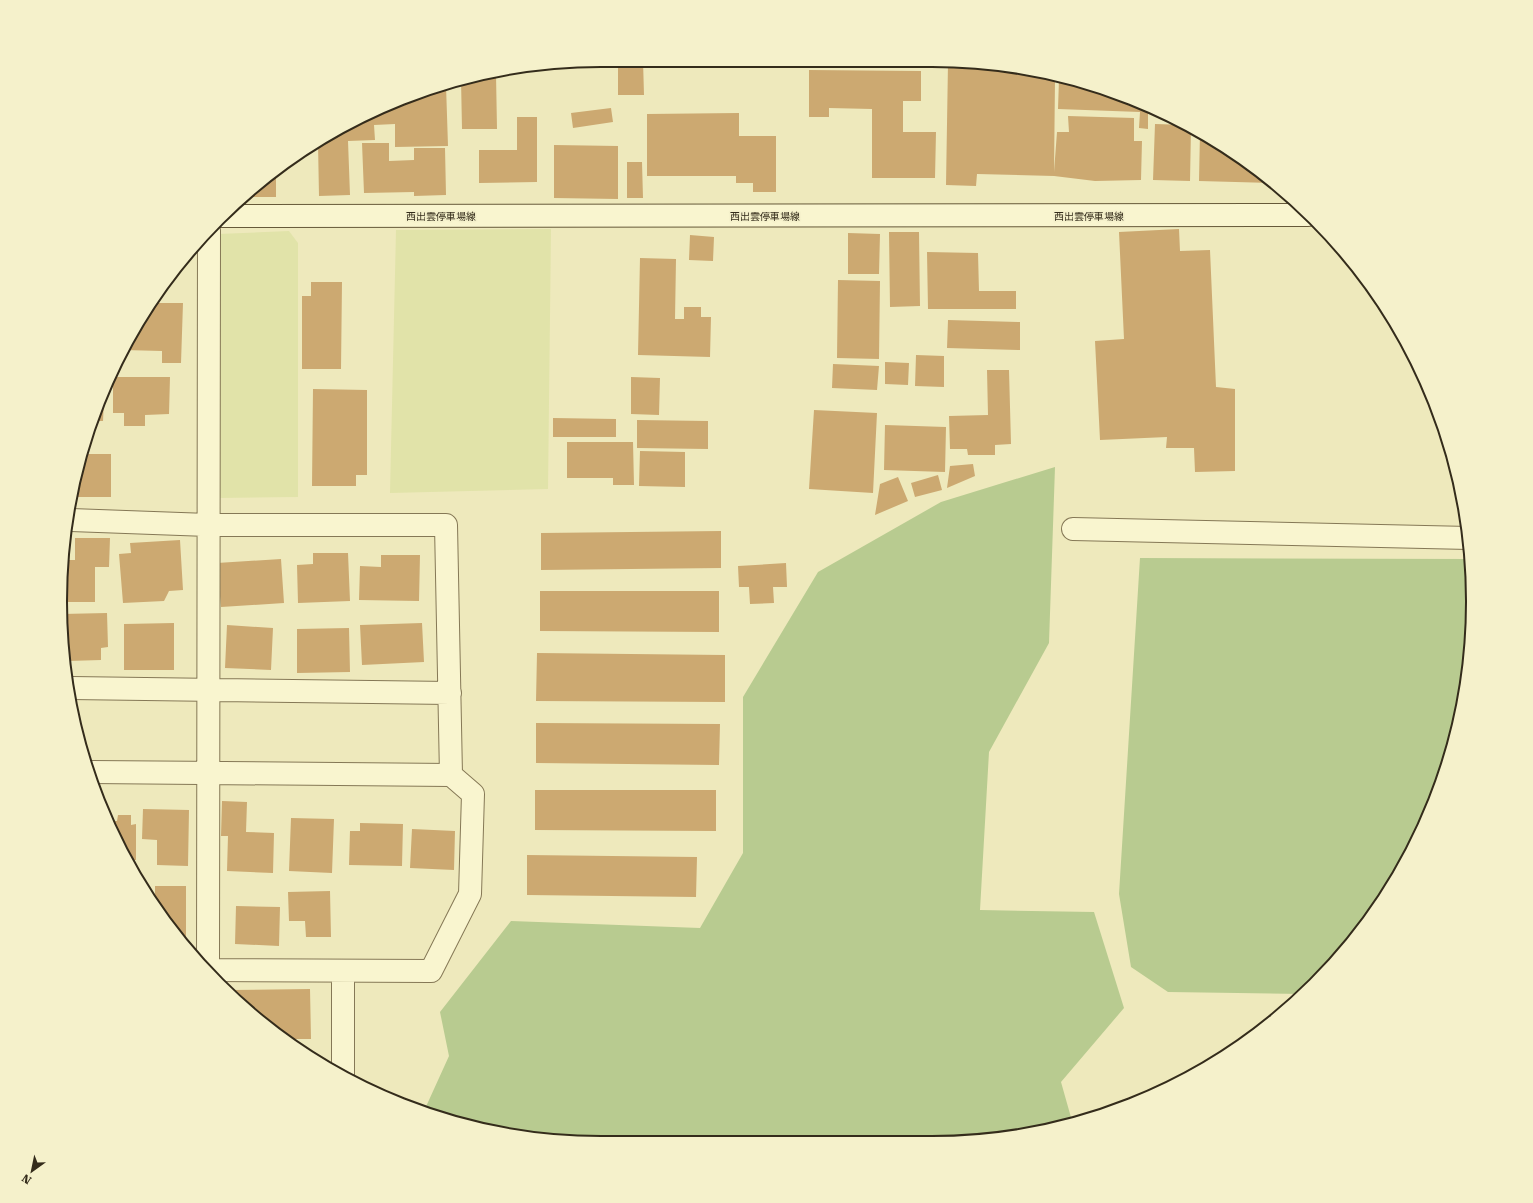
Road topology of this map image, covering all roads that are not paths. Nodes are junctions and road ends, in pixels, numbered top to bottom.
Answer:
1 (1300, 215) edge
2 (232, 216) edge
3 (209, 240) edge
4 (74, 520) edge
5 (208, 525) junction
6 (1073, 529) dead end
7 (1462, 538) edge
8 (74, 688) edge
9 (208, 690) junction
10 (450, 693) junction
11 (95, 772) edge
12 (207, 772) junction
13 (451, 775) junction
14 (207, 961) edge
15 (215, 970) edge
16 (343, 971) junction
17 (343, 1069) edge

1 - 2 street, 西出雲停車場線
3 - 5 street
4 - 5 street
5 - 9 street
5 - 10 street
6 - 7 street
8 - 9 street
9 - 10 street
9 - 12 street
10 - 13 street
11 - 12 street
12 - 13 street
12 - 14 street
13 - 16 street
15 - 16 street
16 - 17 street

